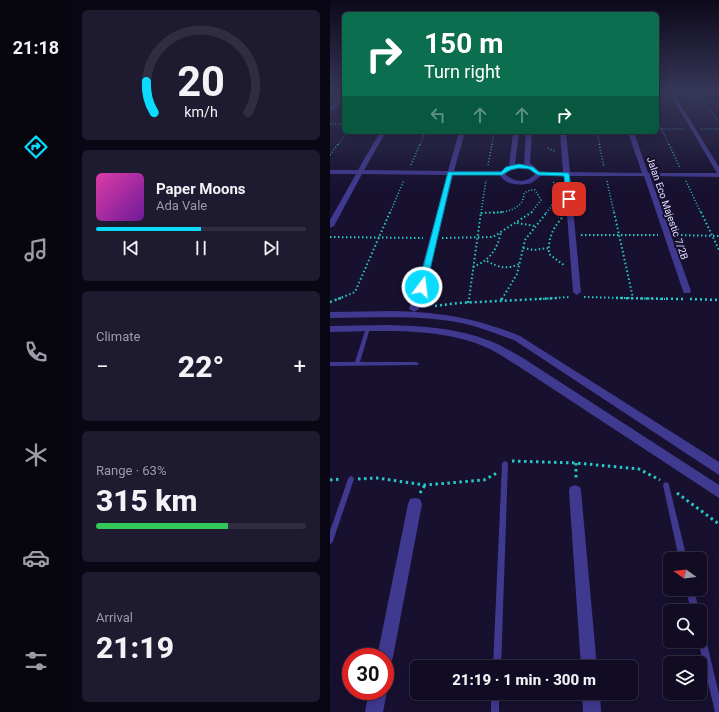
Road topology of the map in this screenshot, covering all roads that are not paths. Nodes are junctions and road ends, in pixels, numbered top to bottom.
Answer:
1 (691, 123) edge
2 (382, 134) edge
3 (461, 134) edge
4 (516, 134) edge
5 (529, 134) edge
6 (563, 134) edge
7 (632, 134) edge
8 (512, 167) junction
9 (531, 168) junction
10 (330, 172) edge
11 (362, 172) junction
12 (719, 172) edge
13 (450, 173) junction
14 (502, 174) junction
15 (538, 174) junction
16 (567, 174) junction
17 (646, 175) junction
18 (719, 175) edge
19 (330, 226) edge
20 (687, 292) dead end
21 (578, 294) road end
22 (414, 309) dead end
23 (330, 315) edge
24 (368, 328) junction
25 (330, 329) edge
26 (330, 364) edge
27 (357, 364) junction
28 (416, 364) dead end
29 (505, 464) road end
30 (719, 469) edge
31 (352, 479) road end
32 (666, 485) road end
33 (575, 491) road end
34 (719, 492) edge
35 (415, 504) dead end
36 (330, 541) edge
37 (681, 552) edge
38 (387, 648) edge
39 (704, 648) edge
40 (496, 660) edge
41 (587, 660) edge
42 (376, 700) edge
43 (495, 700) edge
44 (591, 700) edge
45 (374, 712) edge
46 (494, 712) edge
47 (592, 712) edge
48 (719, 712) edge

1 - 12 street
2 - 11 street
3 - 13 street
4 - 8 street
5 - 9 street
6 - 16 street
7 - 17 street, Jalan Eco Majestic 7/2B
8 - 9 street
8 - 14 street
9 - 15 street
10 - 11 street
11 - 13 street
11 - 19 street
13 - 14 street
13 - 22 street
14 - 15 street
15 - 16 street
16 - 17 street
16 - 21 street
17 - 18 street
17 - 20 street, Jalan Eco Majestic 7/2B
23 - 30 street
24 - 25 street
24 - 27 lane
24 - 34 street
26 - 27 lane
27 - 28 lane
29 - 40 lane
31 - 36 lane
32 - 37 lane
33 - 41 street
35 - 38 street
39 - 48 lane
42 - 45 street
43 - 46 lane
44 - 47 street

